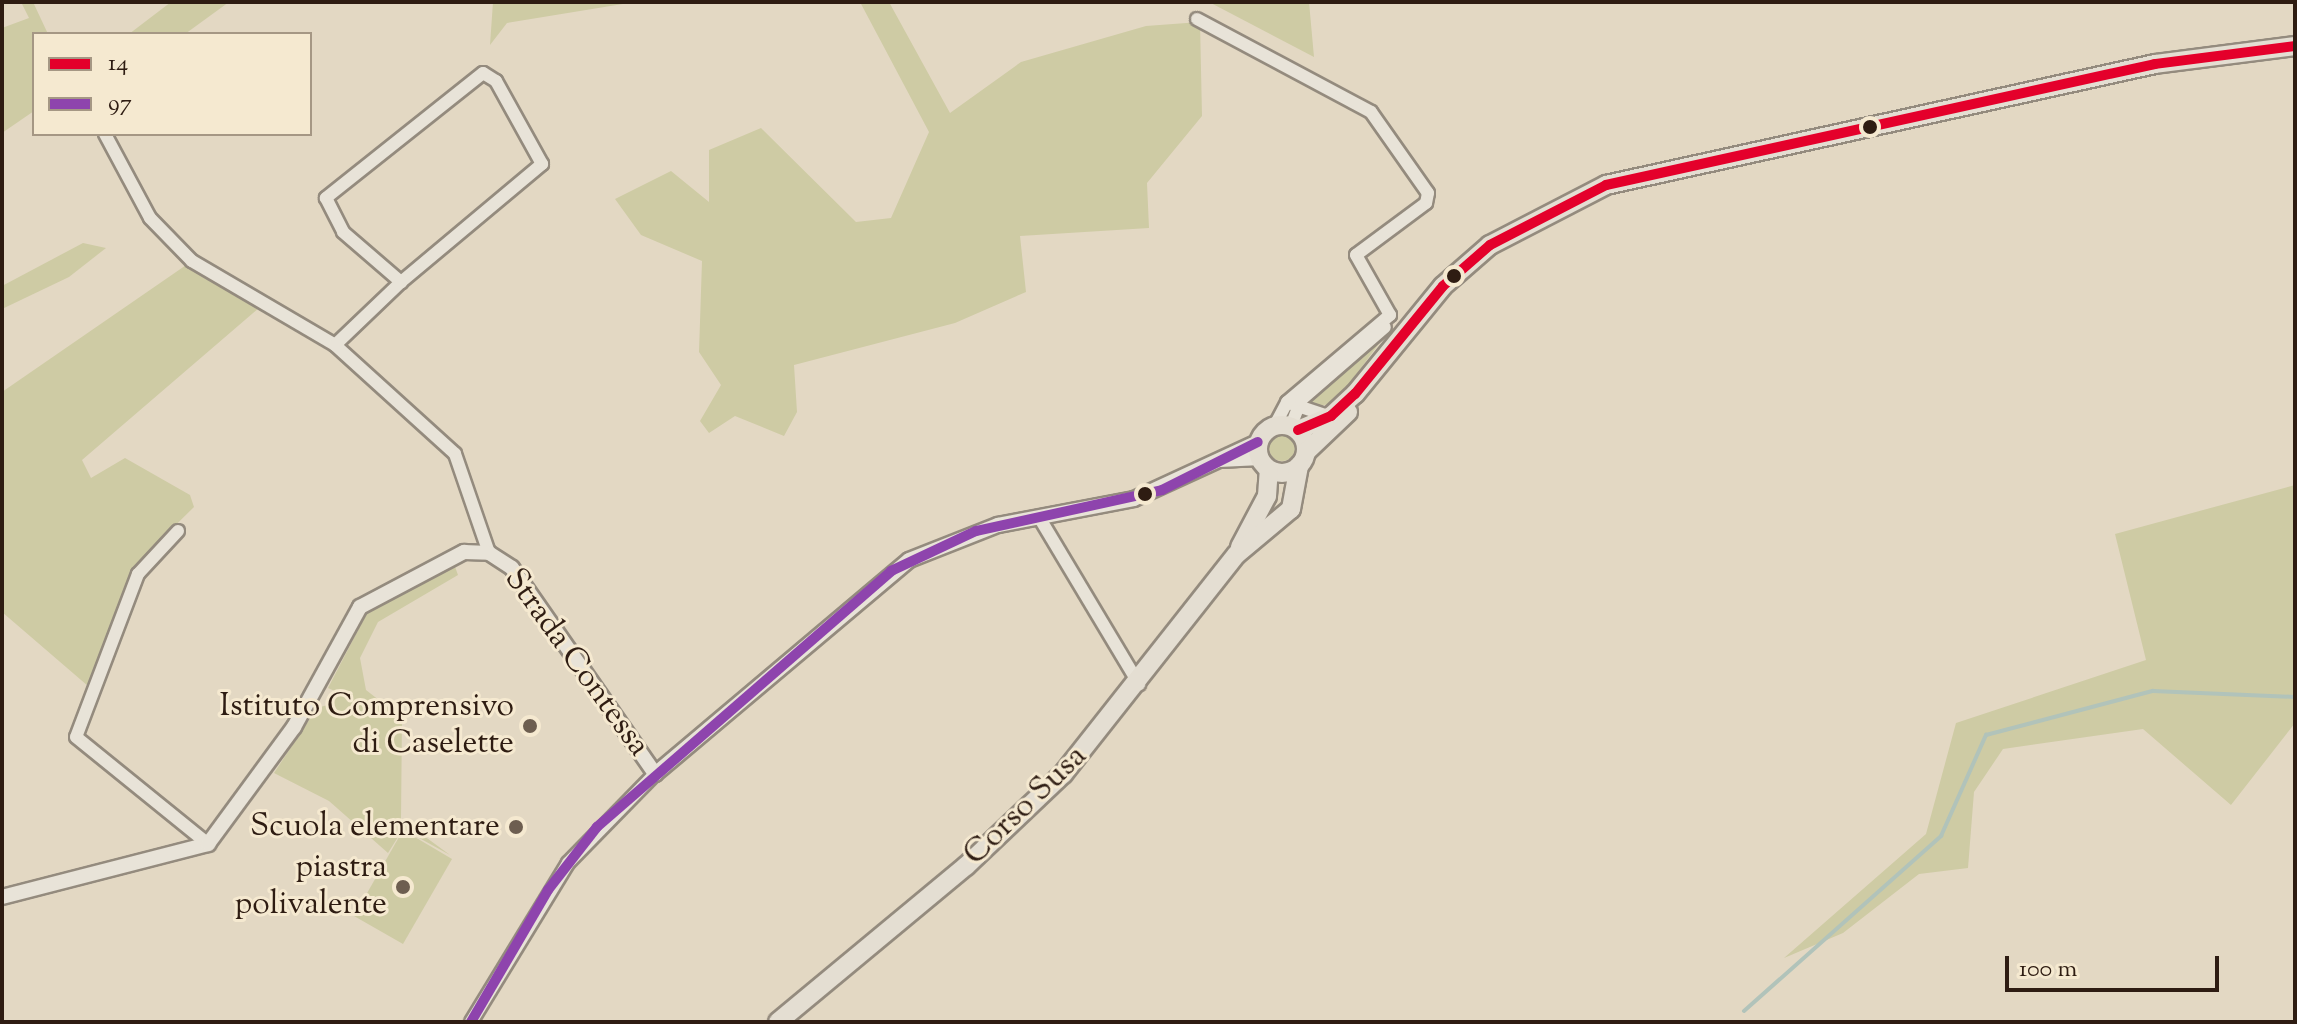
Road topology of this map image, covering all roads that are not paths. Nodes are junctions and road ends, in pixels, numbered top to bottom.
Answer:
1 (1197, 19) dead end
2 (2290, 49) edge
3 (106, 136) edge
4 (401, 282) junction
5 (335, 345) junction
6 (1355, 394) junction
7 (1291, 404) junction
8 (1331, 416) junction
9 (1288, 427) junction
10 (1262, 456) junction
11 (1303, 459) junction
12 (1267, 496) junction
13 (1039, 517) junction
14 (1282, 519) junction
15 (178, 531) dead end
16 (489, 553) junction
17 (1237, 554) junction
18 (1139, 684) junction
19 (655, 774) junction
20 (208, 844) junction
21 (2, 897) edge
22 (471, 1022) edge
23 (778, 1022) edge

1 - 7 street
2 - 6 main road
3 - 5 street
4 - 4 street
4 - 5 street
5 - 16 street
6 - 8 main road
6 - 11 main road
7 - 8 street
7 - 9 street
8 - 9 main road
9 - 10 main road
9 - 11 main road
10 - 11 main road
10 - 12 main road, Corso Susa
10 - 13 street
11 - 14 main road, Corso Susa
12 - 14 street
12 - 17 main road, Corso Susa
13 - 18 street
13 - 19 street
14 - 17 main road, Corso Susa
15 - 20 street
16 - 19 street, Strada Contessa
16 - 20 street, Strada Contessa
17 - 18 main road, Corso Susa
18 - 23 main road, Corso Susa
19 - 22 street
20 - 21 street

